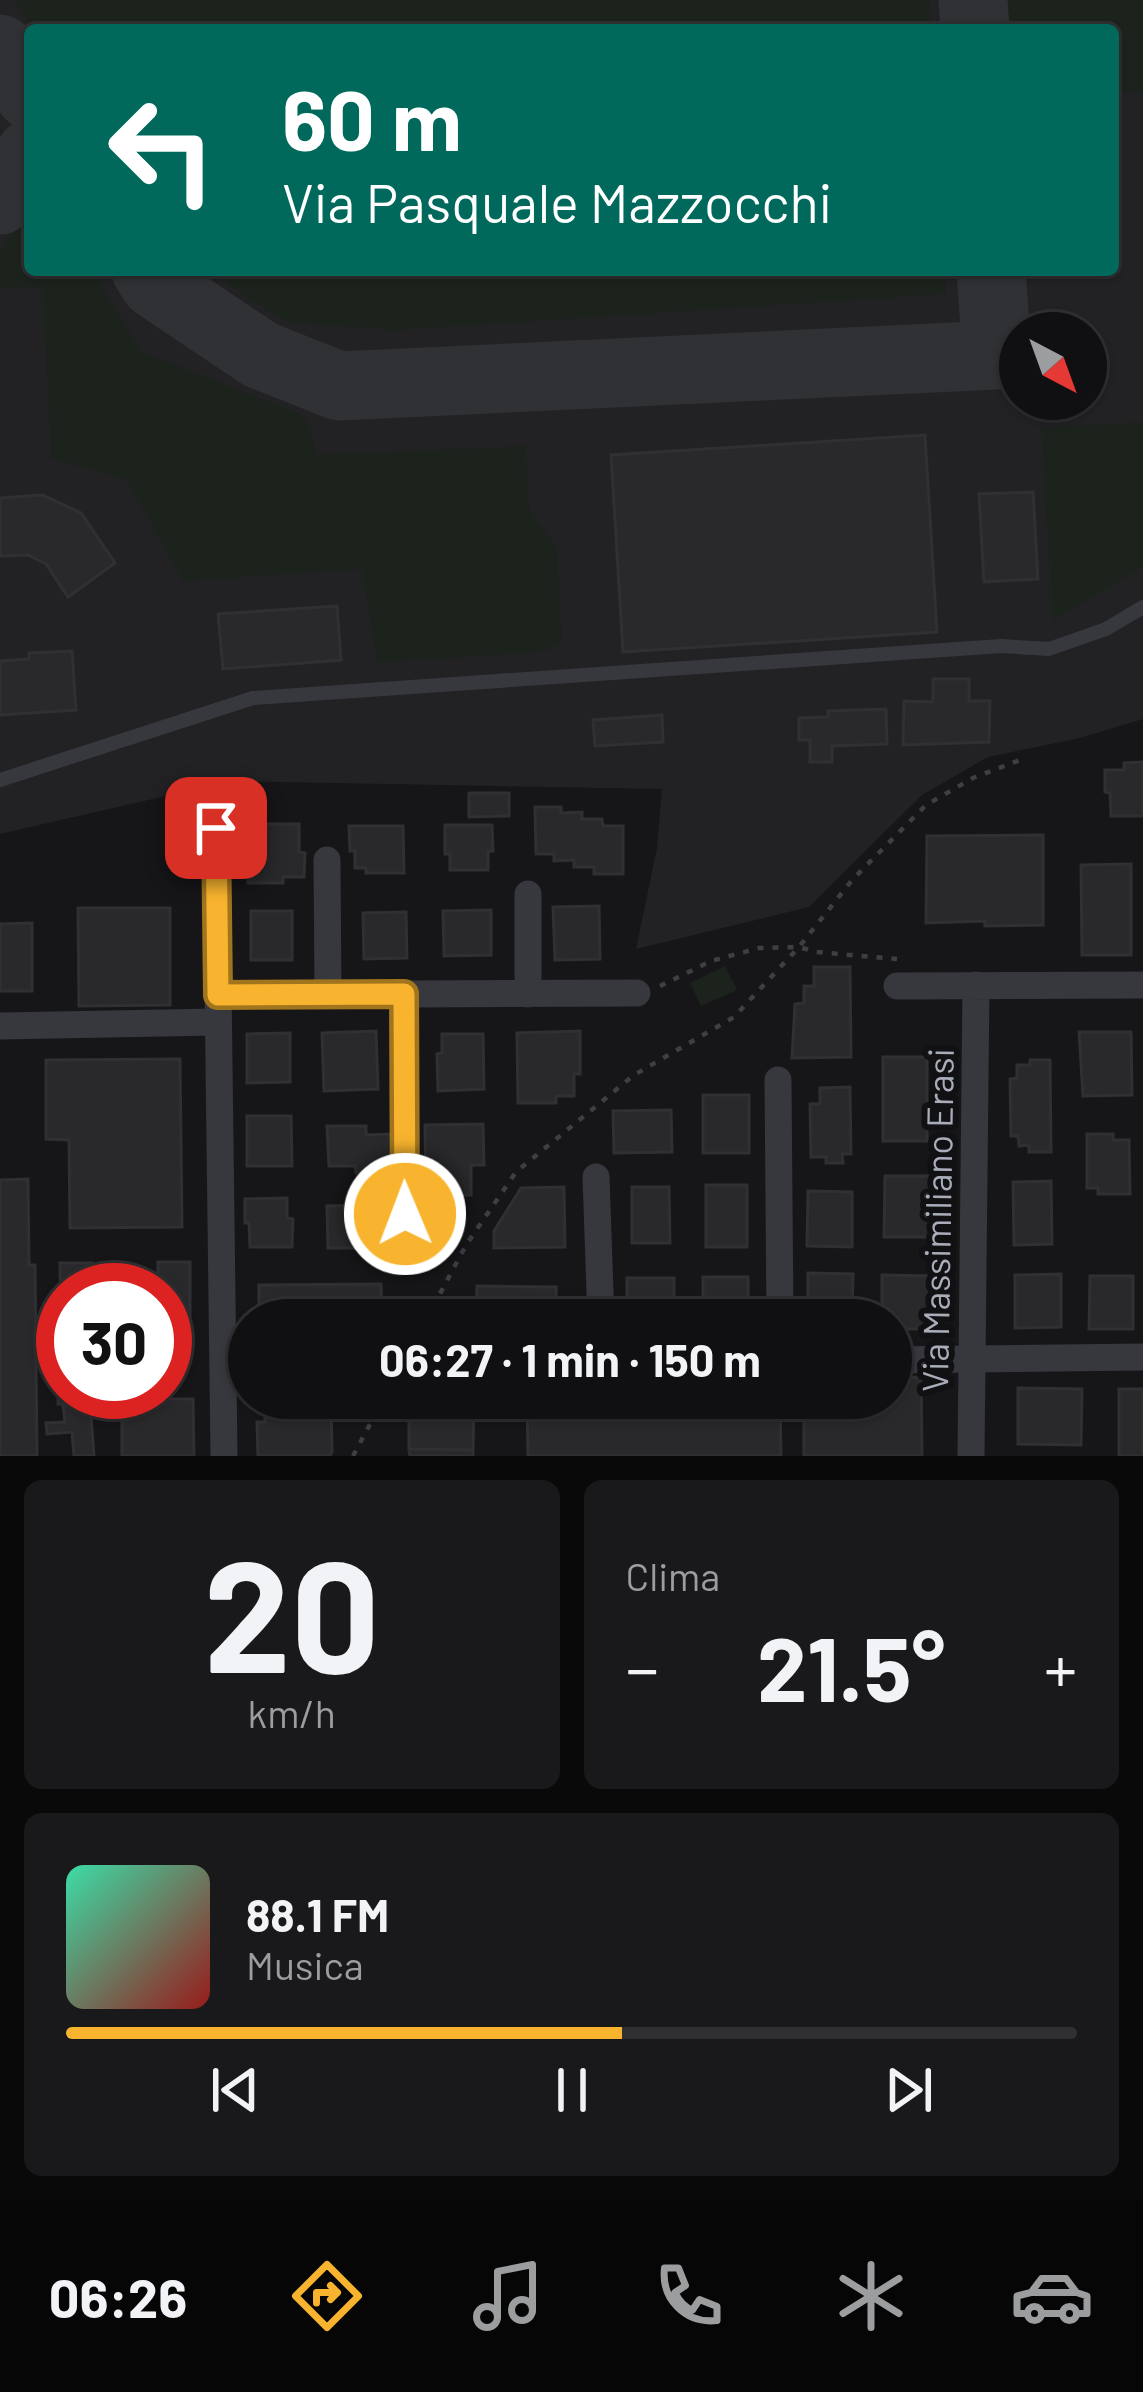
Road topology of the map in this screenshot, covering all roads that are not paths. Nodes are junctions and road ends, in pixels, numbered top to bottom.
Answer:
1 (1143, 608) edge
2 (0, 780) edge
3 (216, 828) dead end
4 (327, 860) dead end
5 (528, 894) dead end
6 (976, 985) junction
7 (1143, 985) edge
8 (897, 986) road end
9 (637, 993) road end
10 (328, 994) junction
11 (404, 994) junction
12 (528, 994) junction
13 (218, 1009) junction
14 (0, 1026) edge
15 (778, 1080) dead end
16 (596, 1177) dead end
17 (406, 1258) dead end
18 (600, 1299) edge
19 (780, 1299) edge
20 (1143, 1358) edge
21 (972, 1359) junction
22 (912, 1360) edge
23 (224, 1456) edge
24 (971, 1456) edge

1 - 2 lane
3 - 13 street
4 - 10 street
5 - 12 street
6 - 7 street
6 - 8 street
6 - 21 street, Via Massimiliano Erasi
9 - 12 street
10 - 11 street
10 - 13 street
11 - 12 street
11 - 17 street
13 - 14 street
13 - 23 street
15 - 19 street
16 - 18 street
20 - 21 street
21 - 22 street
21 - 24 street, Via Massimiliano Erasi

